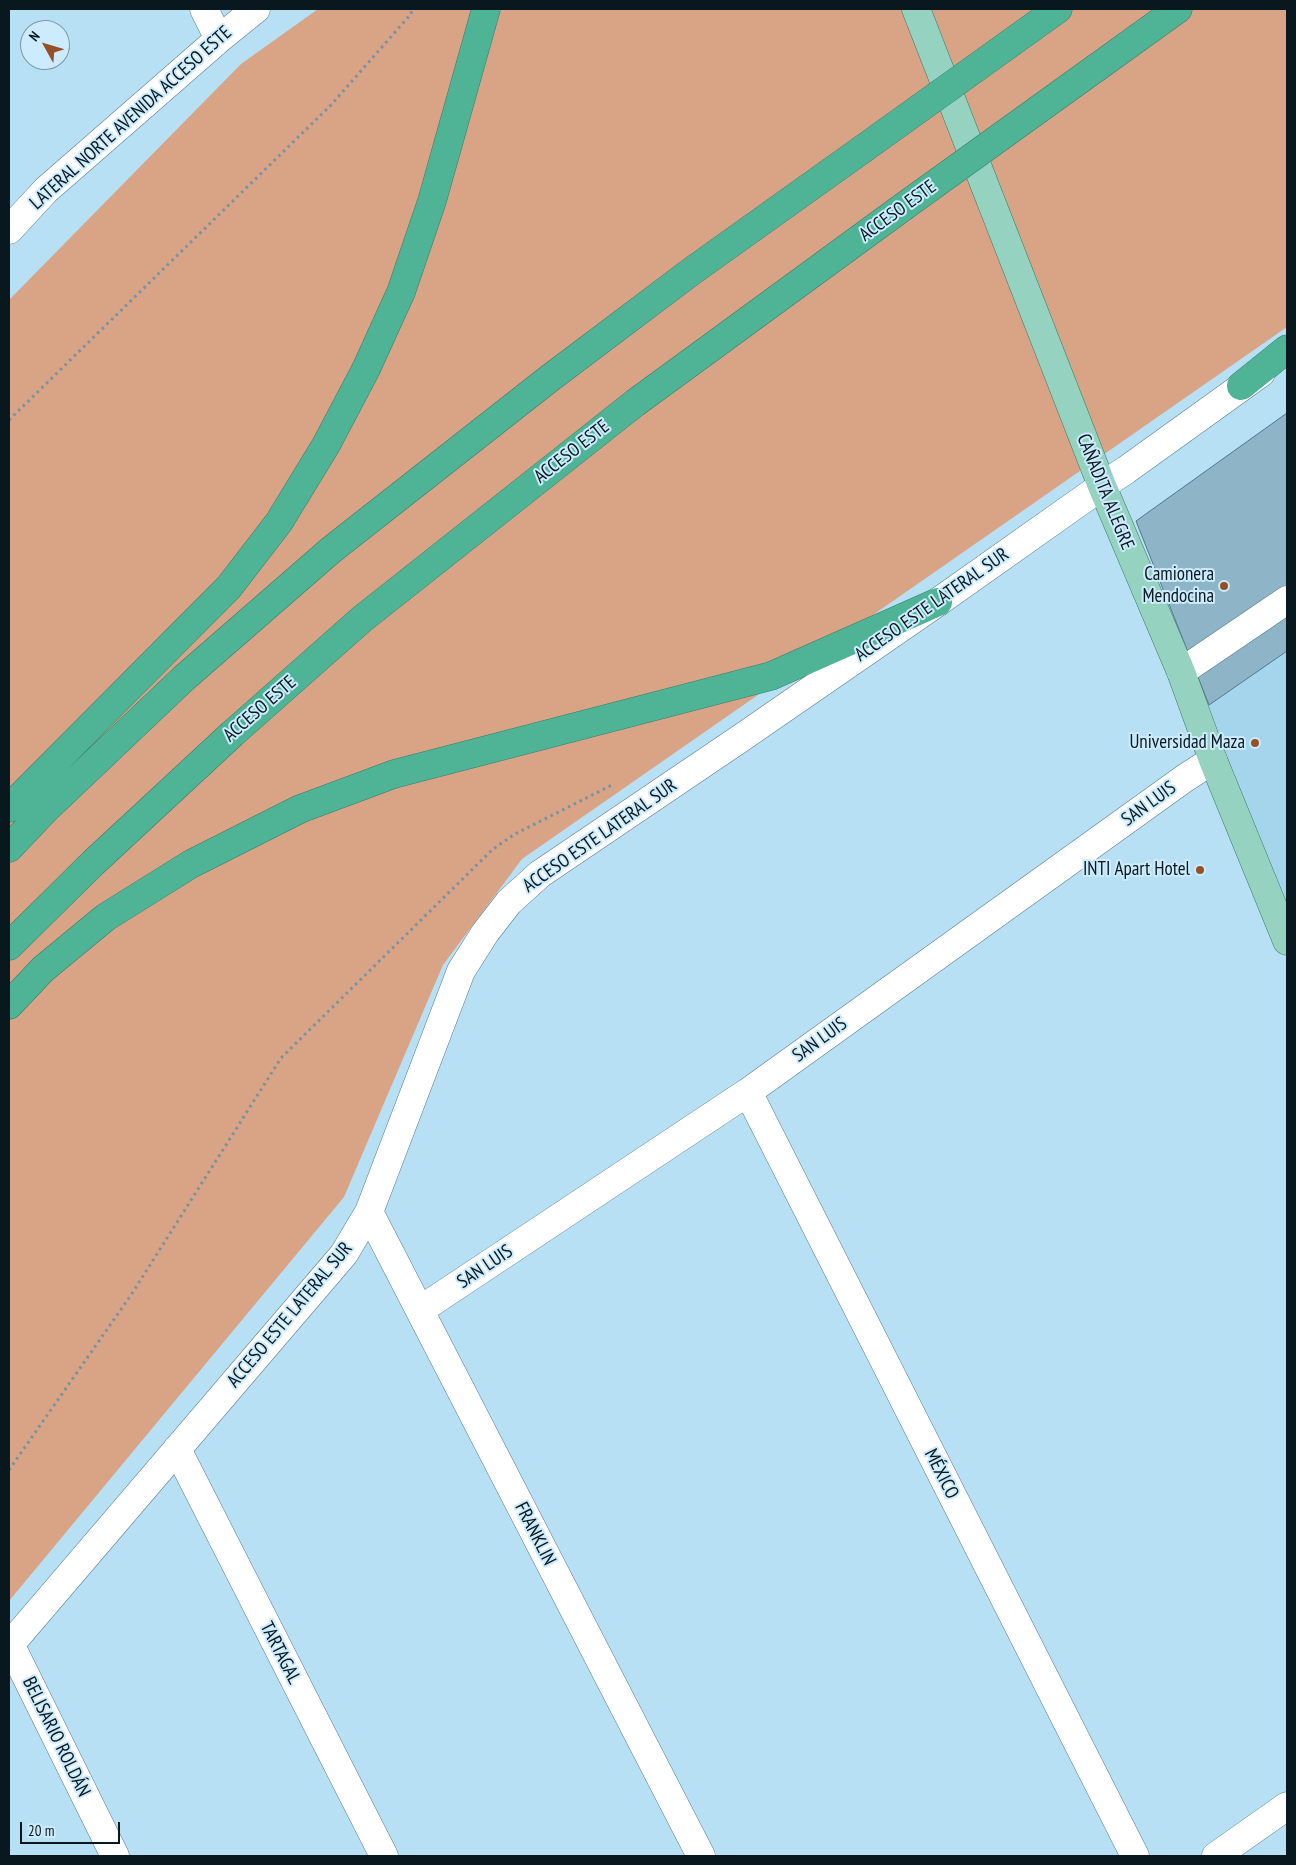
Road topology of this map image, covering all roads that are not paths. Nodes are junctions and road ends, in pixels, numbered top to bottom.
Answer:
1 (204, 9) edge
2 (256, 9) edge
3 (486, 9) edge
4 (916, 9) edge
5 (1058, 9) edge
6 (1178, 9) edge
7 (218, 39) junction
8 (9, 230) edge
9 (1287, 349) edge
10 (1287, 356) edge
11 (1240, 386) junction
12 (1102, 486) junction
13 (1287, 600) edge
14 (938, 602) junction
15 (1181, 672) junction
16 (1214, 760) junction
17 (9, 808) edge
18 (9, 848) edge
19 (1287, 942) edge
20 (9, 946) edge
21 (9, 1005) edge
22 (748, 1092) junction
23 (369, 1212) junction
24 (420, 1310) junction
25 (177, 1450) junction
26 (10, 1645) edge
27 (1287, 1806) edge
28 (115, 1856) edge
29 (384, 1856) edge
30 (701, 1856) edge
31 (1135, 1856) edge
32 (1216, 1856) edge

1 - 7 street
2 - 7 street, LATERAL NORTE AVENIDA ACCESO ESTE
3 - 17 highway
4 - 12 main road, CAÑADITA ALEGRE
5 - 18 highway, bridge
6 - 20 highway, ACCESO ESTE, bridge
7 - 8 street, LATERAL NORTE AVENIDA ACCESO ESTE
9 - 11 highway
10 - 11 street, ACCESO ESTE LATERAL SUR
11 - 12 street, ACCESO ESTE LATERAL SUR
12 - 14 street, ACCESO ESTE LATERAL SUR
12 - 15 main road, CAÑADITA ALEGRE
13 - 15 street
14 - 21 highway
14 - 23 street, ACCESO ESTE LATERAL SUR
15 - 16 main road, CAÑADITA ALEGRE
16 - 19 main road, CAÑADITA ALEGRE
16 - 22 street, SAN LUIS
22 - 24 street, SAN LUIS
22 - 31 street, MÉXICO
23 - 24 street, FRANKLIN
23 - 25 street, ACCESO ESTE LATERAL SUR
24 - 30 street, FRANKLIN
25 - 26 street, ACCESO ESTE LATERAL SUR
25 - 29 street, TARTAGAL
26 - 28 street, BELISARIO ROLDÁN
27 - 32 street

